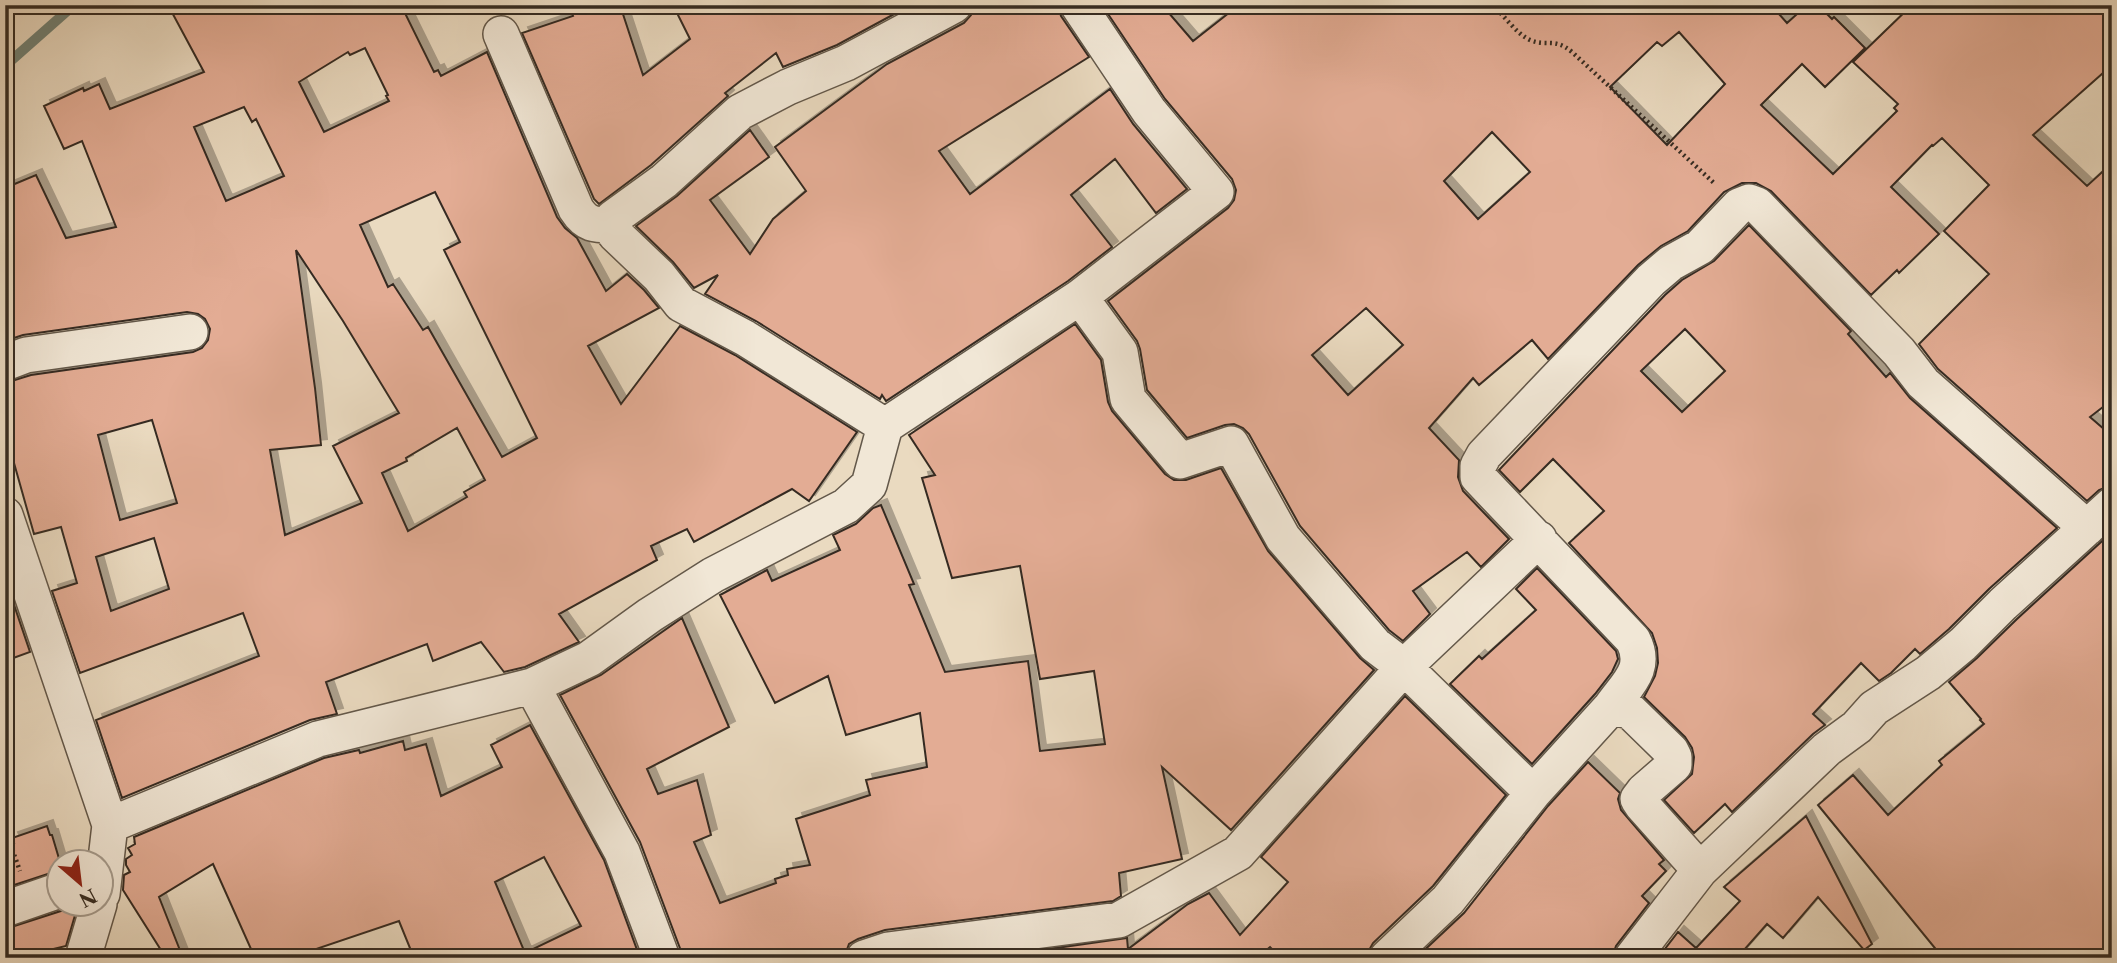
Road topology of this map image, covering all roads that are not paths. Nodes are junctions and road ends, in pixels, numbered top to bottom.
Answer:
1 (954, 5) edge
2 (1078, 5) edge
3 (501, 34) dead end
4 (612, 225) junction
5 (1080, 297) junction
6 (190, 332) dead end
7 (5, 363) edge
8 (885, 426) junction
9 (5, 515) edge
10 (2099, 516) edge
11 (1539, 539) junction
12 (1404, 667) junction
13 (532, 686) junction
14 (1611, 707) junction
15 (1533, 793) junction
16 (110, 825) junction
17 (107, 848) edge
18 (1700, 870) junction
19 (95, 918) edge
20 (1008, 946) edge
21 (947, 950) edge
22 (83, 958) edge
23 (662, 958) edge
24 (864, 958) edge
25 (1387, 958) edge
26 (1632, 958) edge

1 - 4 street
2 - 5 street
3 - 4 street
4 - 8 street
5 - 8 street
5 - 12 street
6 - 7 street
8 - 13 street
9 - 16 street
10 - 11 street
10 - 18 street
11 - 12 street
11 - 14 street
12 - 15 street
12 - 20 street
13 - 16 street
13 - 23 street
14 - 15 street
14 - 18 street
15 - 25 street
16 - 17 street
18 - 26 street
19 - 22 street
20 - 21 street
21 - 24 street

